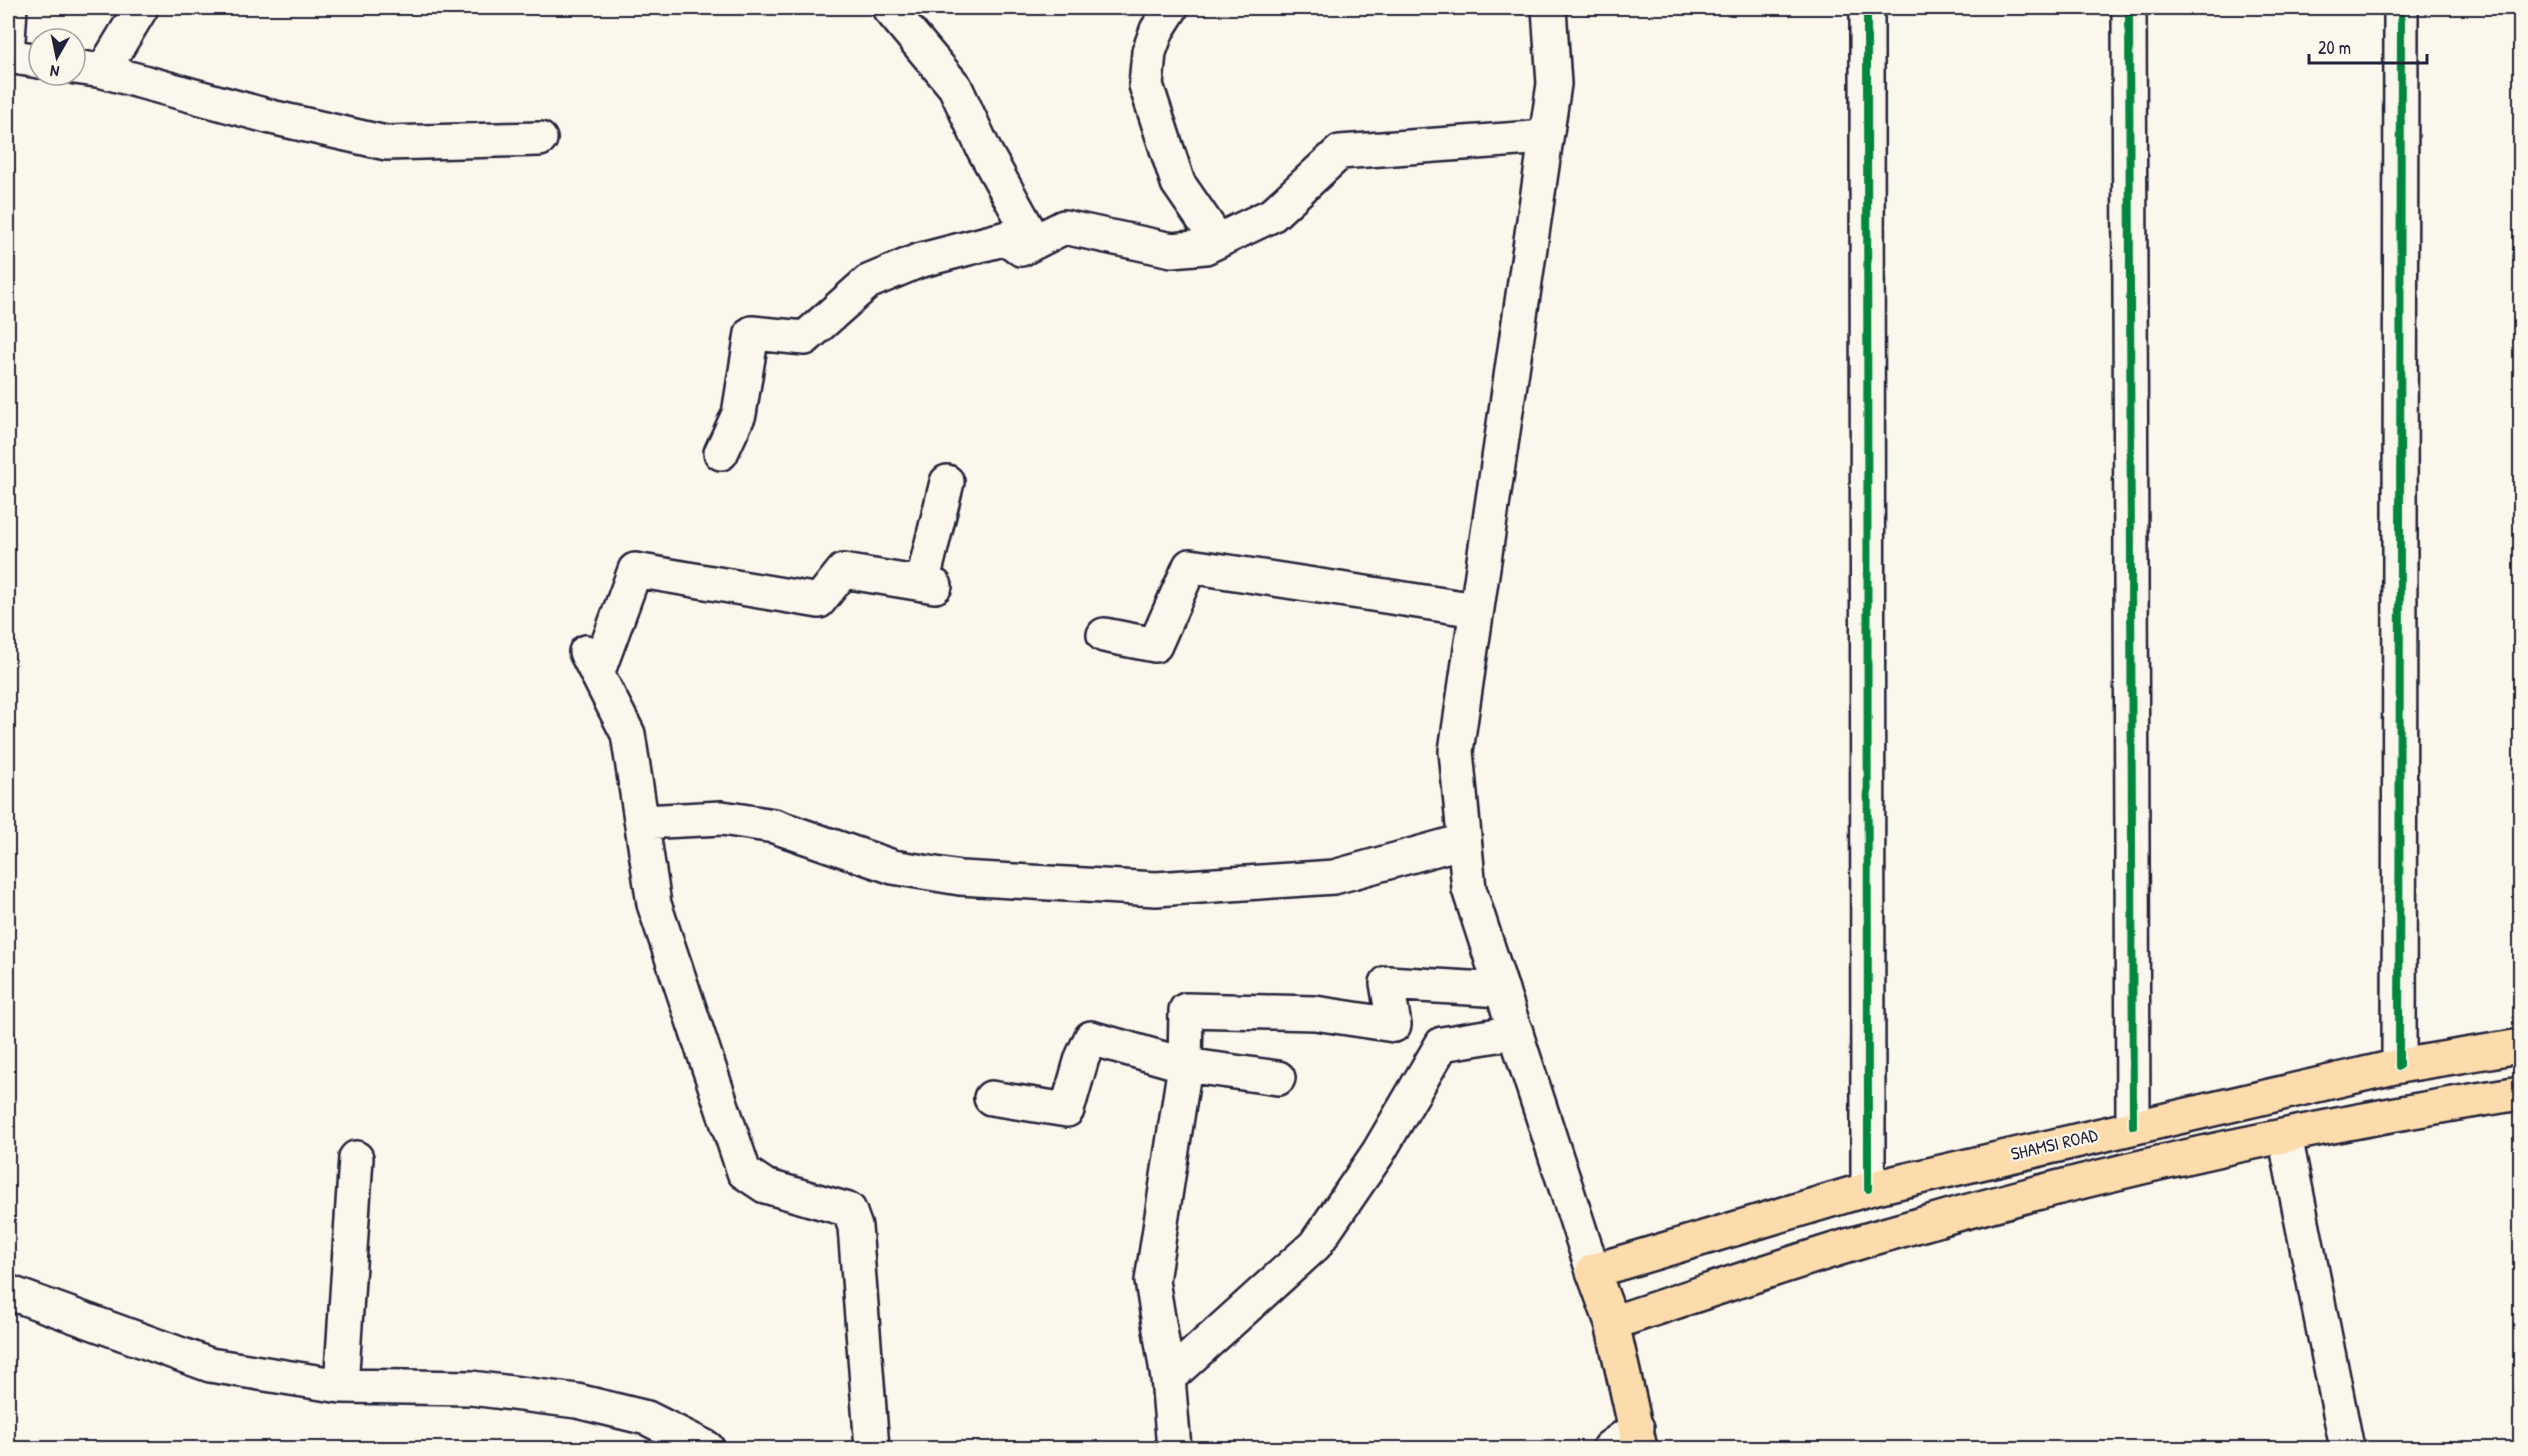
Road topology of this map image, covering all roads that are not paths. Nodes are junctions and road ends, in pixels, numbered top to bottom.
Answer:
1 (10, 8) edge
2 (141, 8) edge
3 (889, 8) edge
4 (1171, 8) edge
5 (1549, 8) edge
6 (1867, 8) edge
7 (2129, 8) edge
8 (2401, 8) edge
9 (8, 40) edge
10 (8, 56) edge
11 (27, 59) edge
12 (89, 69) edge
13 (1546, 137) junction
14 (540, 139) dead end
15 (1218, 240) junction
16 (1035, 242) junction
17 (721, 453) dead end
18 (946, 482) dead end
19 (1476, 610) junction
20 (1104, 635) dead end
21 (642, 822) junction
22 (1464, 841) junction
23 (1502, 990) junction
24 (1516, 1032) junction
25 (2520, 1046) edge
26 (1185, 1065) junction
27 (2399, 1066) junction
28 (1278, 1078) dead end
29 (2520, 1093) edge
30 (991, 1098) dead end
31 (2133, 1126) junction
32 (2285, 1136) junction
33 (356, 1158) dead end
34 (1868, 1189) junction
35 (1593, 1271) junction
36 (8, 1292) edge
37 (1612, 1323) junction
38 (1168, 1378) junction
39 (341, 1386) junction
40 (1639, 1438) edge
41 (707, 1449) edge
42 (872, 1449) edge
43 (1174, 1449) edge
44 (1609, 1449) edge
45 (2346, 1449) edge

1 - 9 street
2 - 12 street
3 - 16 street
4 - 15 street
5 - 13 street
6 - 34 street
7 - 31 street
8 - 27 street
10 - 11 street
12 - 14 street
13 - 15 street
13 - 19 street
15 - 16 street
16 - 17 street
18 - 21 street
19 - 20 street
19 - 22 street
21 - 22 street
21 - 42 street
22 - 23 street
23 - 24 street
23 - 26 street
24 - 35 street
24 - 38 street
25 - 27 main road, SHAMSI ROAD
26 - 28 street
26 - 30 street
26 - 38 street
27 - 31 main road, SHAMSI ROAD
29 - 32 main road
31 - 34 main road, SHAMSI ROAD
32 - 37 main road
32 - 45 street
33 - 39 street
34 - 35 main road, SHAMSI ROAD
35 - 37 main road
36 - 39 street
37 - 40 main road
38 - 43 street
39 - 41 street
40 - 44 street

